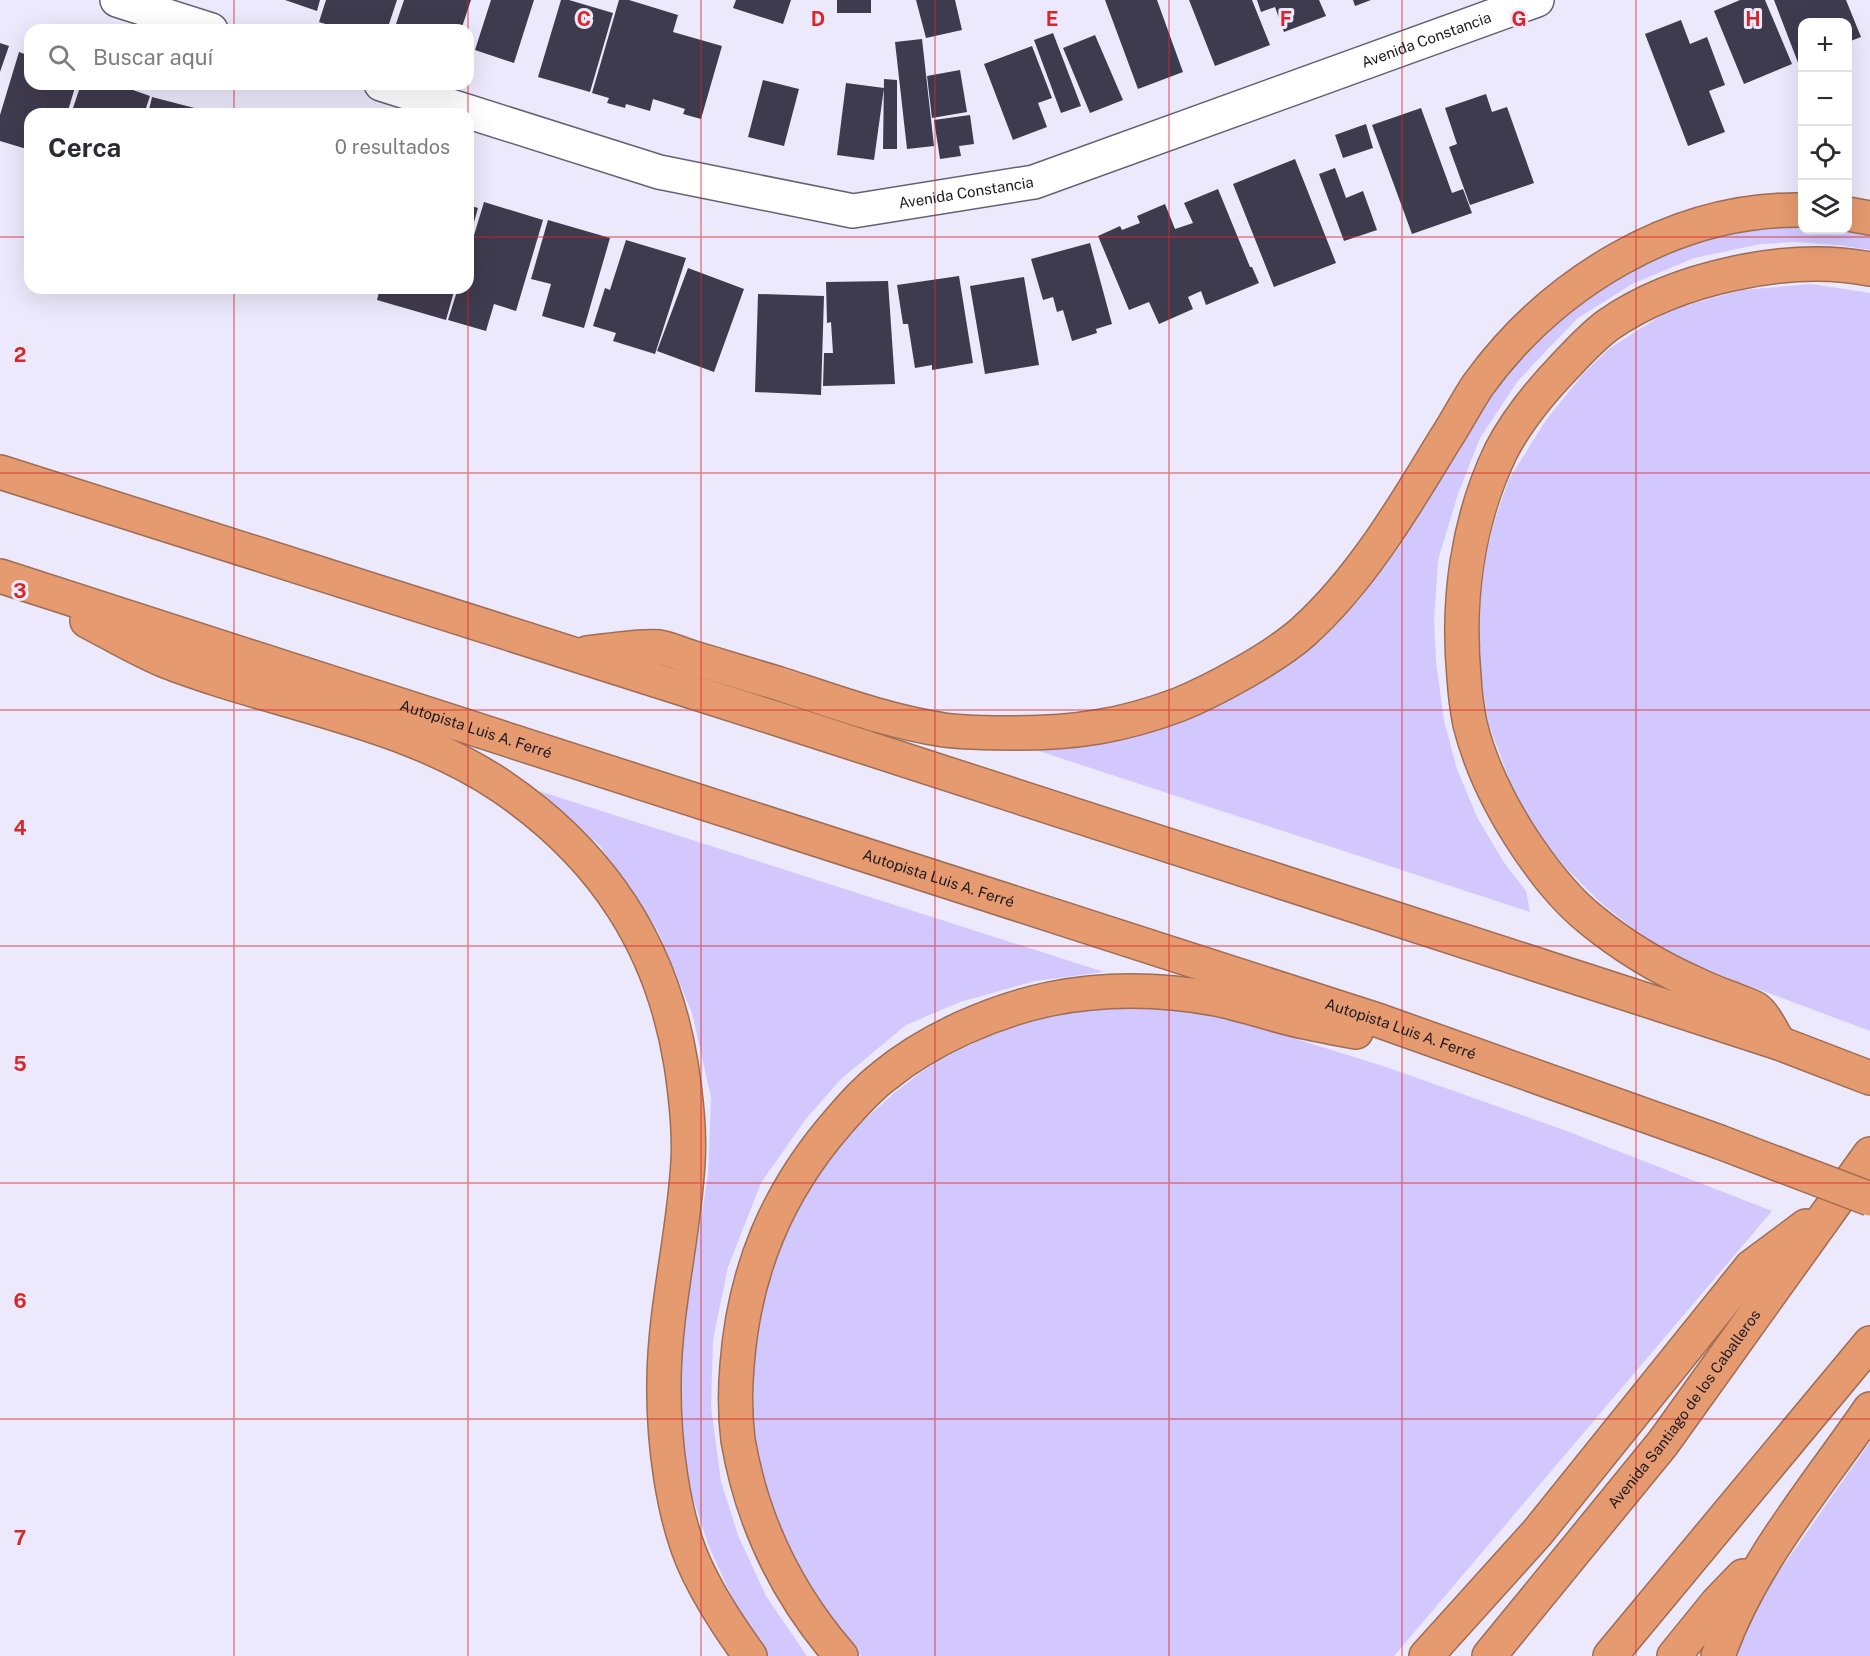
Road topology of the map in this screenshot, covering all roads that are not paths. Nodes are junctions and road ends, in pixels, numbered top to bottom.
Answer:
1 (117, 0) edge
2 (1533, 1) edge
3 (193, 24) edge
4 (400, 90) edge
5 (457, 108) edge
6 (474, 113) edge
7 (1798, 210) edge
8 (1852, 215) edge
9 (1870, 218) edge
10 (1870, 269) edge
11 (0, 472) edge
12 (0, 577) edge
13 (572, 654) junction
14 (1783, 1045) junction
15 (1469, 1053) junction
16 (1870, 1078) edge
17 (1870, 1154) edge
18 (1870, 1199) edge
19 (1834, 1205) junction
20 (1870, 1343) edge
21 (1870, 1409) edge
22 (1776, 1542) junction
23 (750, 1656) edge
24 (841, 1656) edge
25 (1426, 1656) edge
26 (1488, 1656) edge
27 (1610, 1656) edge
28 (1674, 1656) edge
29 (1718, 1656) edge

1 - 3 street
2 - 6 street, Avenida Constancia
4 - 5 street, Avenida Constancia
7 - 13 highway
8 - 9 highway
10 - 14 highway
11 - 13 highway
12 - 15 highway, Autopista Luis A. Ferré
12 - 23 highway
13 - 14 highway
14 - 16 highway
15 - 18 highway, Autopista Luis A. Ferré, bridge
15 - 24 highway
17 - 19 highway, Avenida Santiago de los Caballeros
19 - 25 highway
19 - 26 highway, Avenida Santiago de los Caballeros
20 - 27 highway
21 - 22 highway
22 - 28 highway
22 - 29 highway

